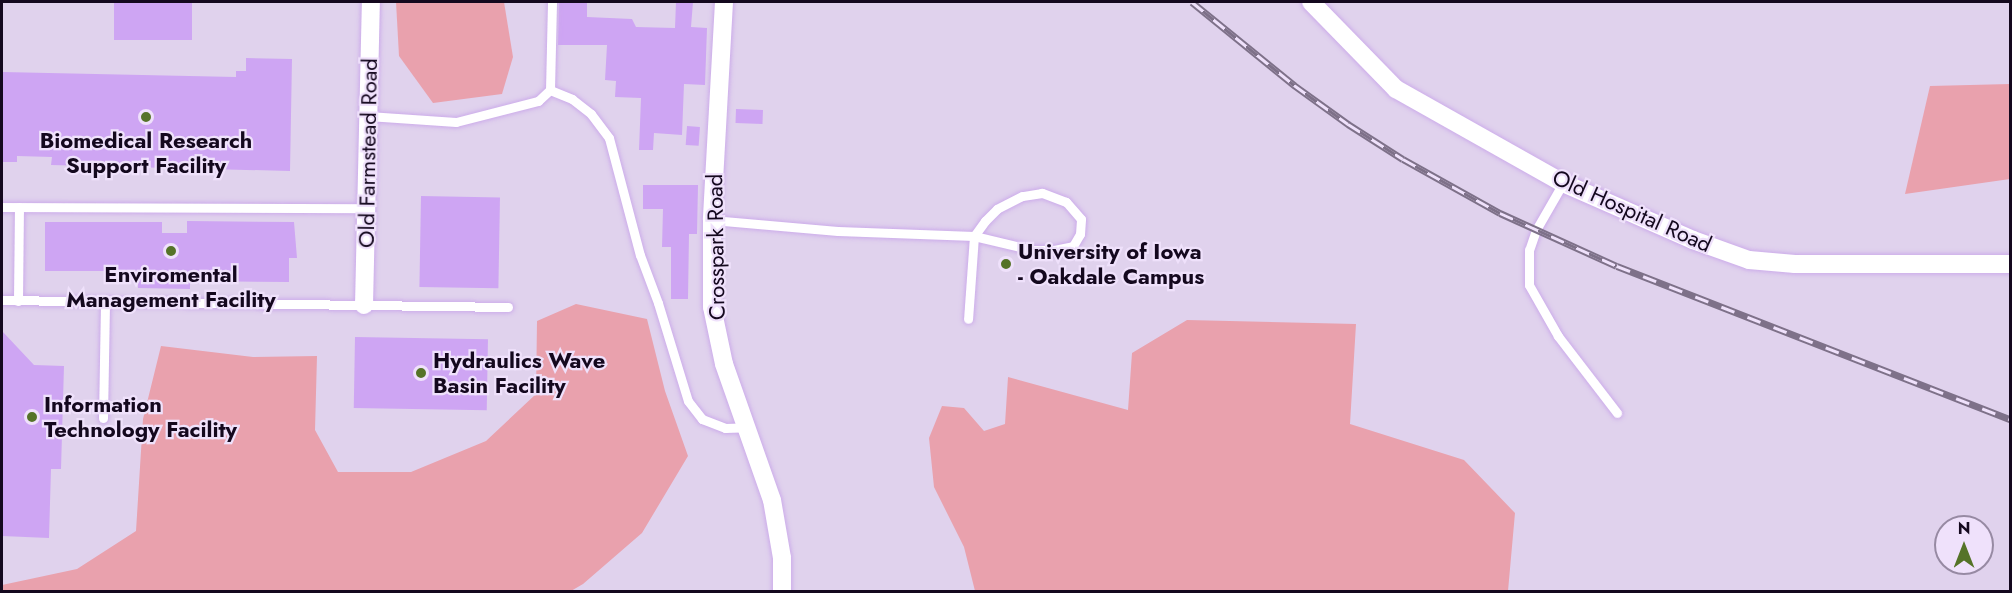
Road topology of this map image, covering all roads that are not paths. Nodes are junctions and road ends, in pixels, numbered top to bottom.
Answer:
1 (371, 2) edge
2 (552, 2) edge
3 (724, 2) edge
4 (1311, 2) edge
5 (550, 90) junction
6 (368, 116) junction
7 (1563, 183) junction
8 (2, 207) edge
9 (19, 207) junction
10 (366, 208) junction
11 (712, 220) junction
12 (974, 236) junction
13 (2010, 264) edge
14 (2, 300) edge
15 (18, 300) junction
16 (105, 302) junction
17 (364, 305) junction
18 (508, 307) dead end
19 (968, 319) dead end
20 (1617, 413) dead end
21 (103, 418) dead end
22 (748, 427) junction
23 (782, 591) edge

1 - 6 street, Old Farmstead Road
2 - 5 lane
3 - 11 street, Crosspark Road
4 - 7 street, Old Hospital Road
5 - 6 lane
5 - 22 lane
6 - 10 street, Old Farmstead Road
7 - 13 street, Old Hospital Road
7 - 20 lane
8 - 9 lane
9 - 10 lane
9 - 15 lane
10 - 17 street, Old Farmstead Road
11 - 12 lane
11 - 22 street, Crosspark Road
12 - 12 lane
12 - 19 lane
14 - 15 lane
15 - 16 lane
16 - 17 lane
16 - 21 lane
17 - 18 lane
22 - 23 street, Crosspark Road

